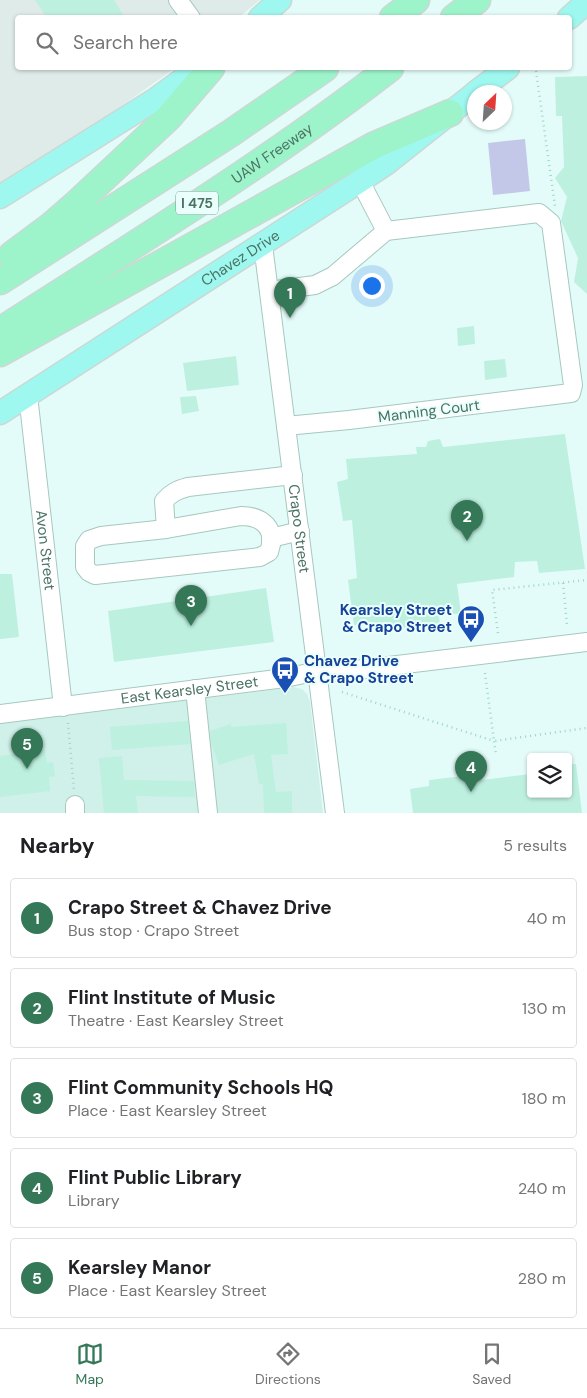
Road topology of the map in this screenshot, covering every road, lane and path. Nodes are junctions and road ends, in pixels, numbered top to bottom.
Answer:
1 (178, 0) edge
2 (280, 0) edge
3 (416, 0) edge
4 (477, 0) edge
5 (587, 2) edge
6 (189, 15) edge
7 (263, 15) edge
8 (397, 15) edge
9 (458, 15) edge
10 (572, 15) edge
11 (195, 70) edge
12 (209, 70) edge
13 (322, 70) edge
14 (387, 70) edge
15 (505, 70) edge
16 (536, 72) dead end
17 (486, 85) edge
18 (467, 99) edge
19 (450, 113) junction
20 (360, 181) junction
21 (0, 197) edge
22 (553, 216) junction
23 (386, 231) junction
24 (263, 245) junction
25 (0, 264) edge
26 (0, 282) edge
27 (269, 291) junction
28 (0, 331) edge
29 (0, 353) edge
30 (28, 395) junction
31 (0, 413) edge
32 (286, 426) junction
33 (293, 475) junction
34 (166, 529) junction
35 (300, 531) junction
36 (271, 538) junction
37 (587, 580) edge
38 (563, 583) junction
39 (567, 625) dead end
40 (498, 633) dead end
41 (587, 642) edge
42 (318, 671) junction
43 (486, 673) dead end
44 (195, 689) junction
45 (342, 692) dead end
46 (0, 714) edge
47 (66, 715) junction
48 (587, 728) edge
49 (494, 741) junction
50 (496, 755) dead end
51 (75, 803) edge
52 (208, 813) edge
53 (335, 813) edge

1 - 6 street
2 - 7 main road
3 - 8 highway
4 - 9 highway
5 - 10 main road
11 - 21 main road
12 - 25 highway
13 - 26 highway, I 475
14 - 28 highway, UAW Freeway / I 475
15 - 17 main road, Chavez Drive
16 - 22 path
18 - 19 main road, Chavez Drive
19 - 20 main road, Chavez Drive
19 - 29 highway
20 - 23 street
20 - 24 main road, Chavez Drive
22 - 23 street
22 - 32 street, Manning Court
23 - 27 street
24 - 27 street, Crapo Street
24 - 30 main road, Chavez Drive
27 - 32 street, Crapo Street
30 - 31 main road, Chavez Drive
30 - 47 street, Avon Street
32 - 33 street, Crapo Street
33 - 34 street
33 - 35 street, Crapo Street
34 - 36 street
34 - 36 street
35 - 36 street
35 - 42 street, Crapo Street
37 - 38 path
38 - 39 path
38 - 40 path
41 - 42 street, East Kearsley Street
42 - 44 street, East Kearsley Street
42 - 53 street, Crapo Street
43 - 49 path
44 - 47 street, East Kearsley Street
44 - 52 street
45 - 49 path
46 - 47 street, East Kearsley Street
47 - 51 path
48 - 49 path
49 - 50 path

